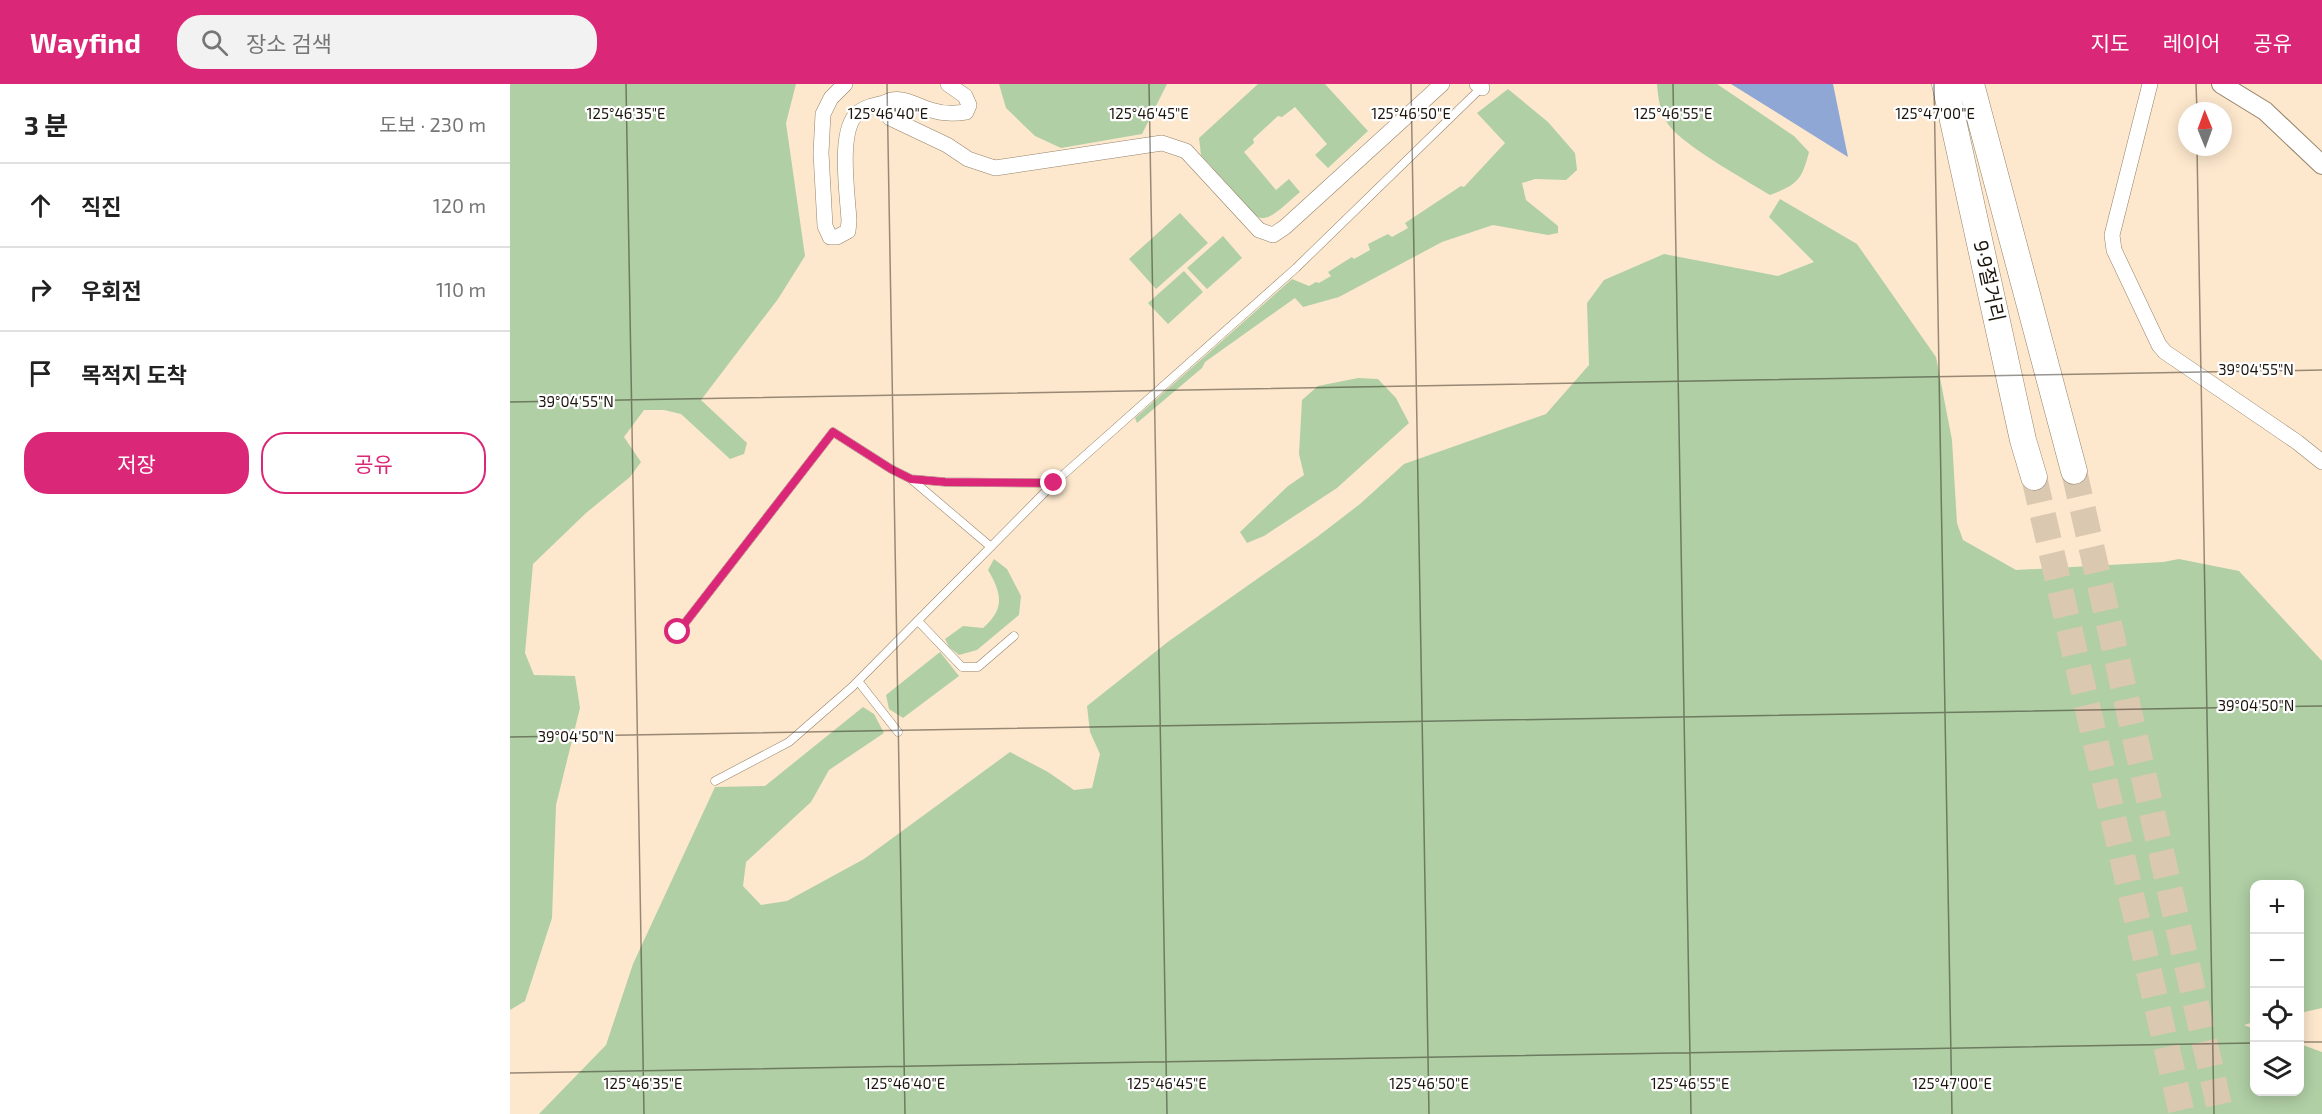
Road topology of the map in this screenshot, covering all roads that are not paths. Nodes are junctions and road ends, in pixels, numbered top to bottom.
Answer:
1 (845, 84) edge
2 (948, 84) edge
3 (1442, 84) edge
4 (1945, 84) edge
5 (1971, 84) edge
6 (2150, 84) edge
7 (2221, 84) edge
8 (1482, 85) edge
9 (884, 103) junction
10 (2322, 165) edge
11 (2322, 462) edge
12 (2074, 471) tunnel mouth
13 (2034, 477) tunnel mouth
14 (911, 479) junction
15 (1054, 483) junction
16 (991, 547) junction
17 (918, 621) junction
18 (678, 632) dead end
19 (1014, 636) dead end
20 (858, 681) junction
21 (898, 732) dead end
22 (715, 781) dead end

1 - 9 street
2 - 9 street
3 - 9 street
4 - 13 highway, 9·9절거리
5 - 12 highway, 9·9절거리
6 - 11 street
7 - 10 street
8 - 15 lane
14 - 15 lane
14 - 16 lane
14 - 18 lane
15 - 16 lane
16 - 17 lane
17 - 19 lane
17 - 20 lane
20 - 21 lane
20 - 22 lane

